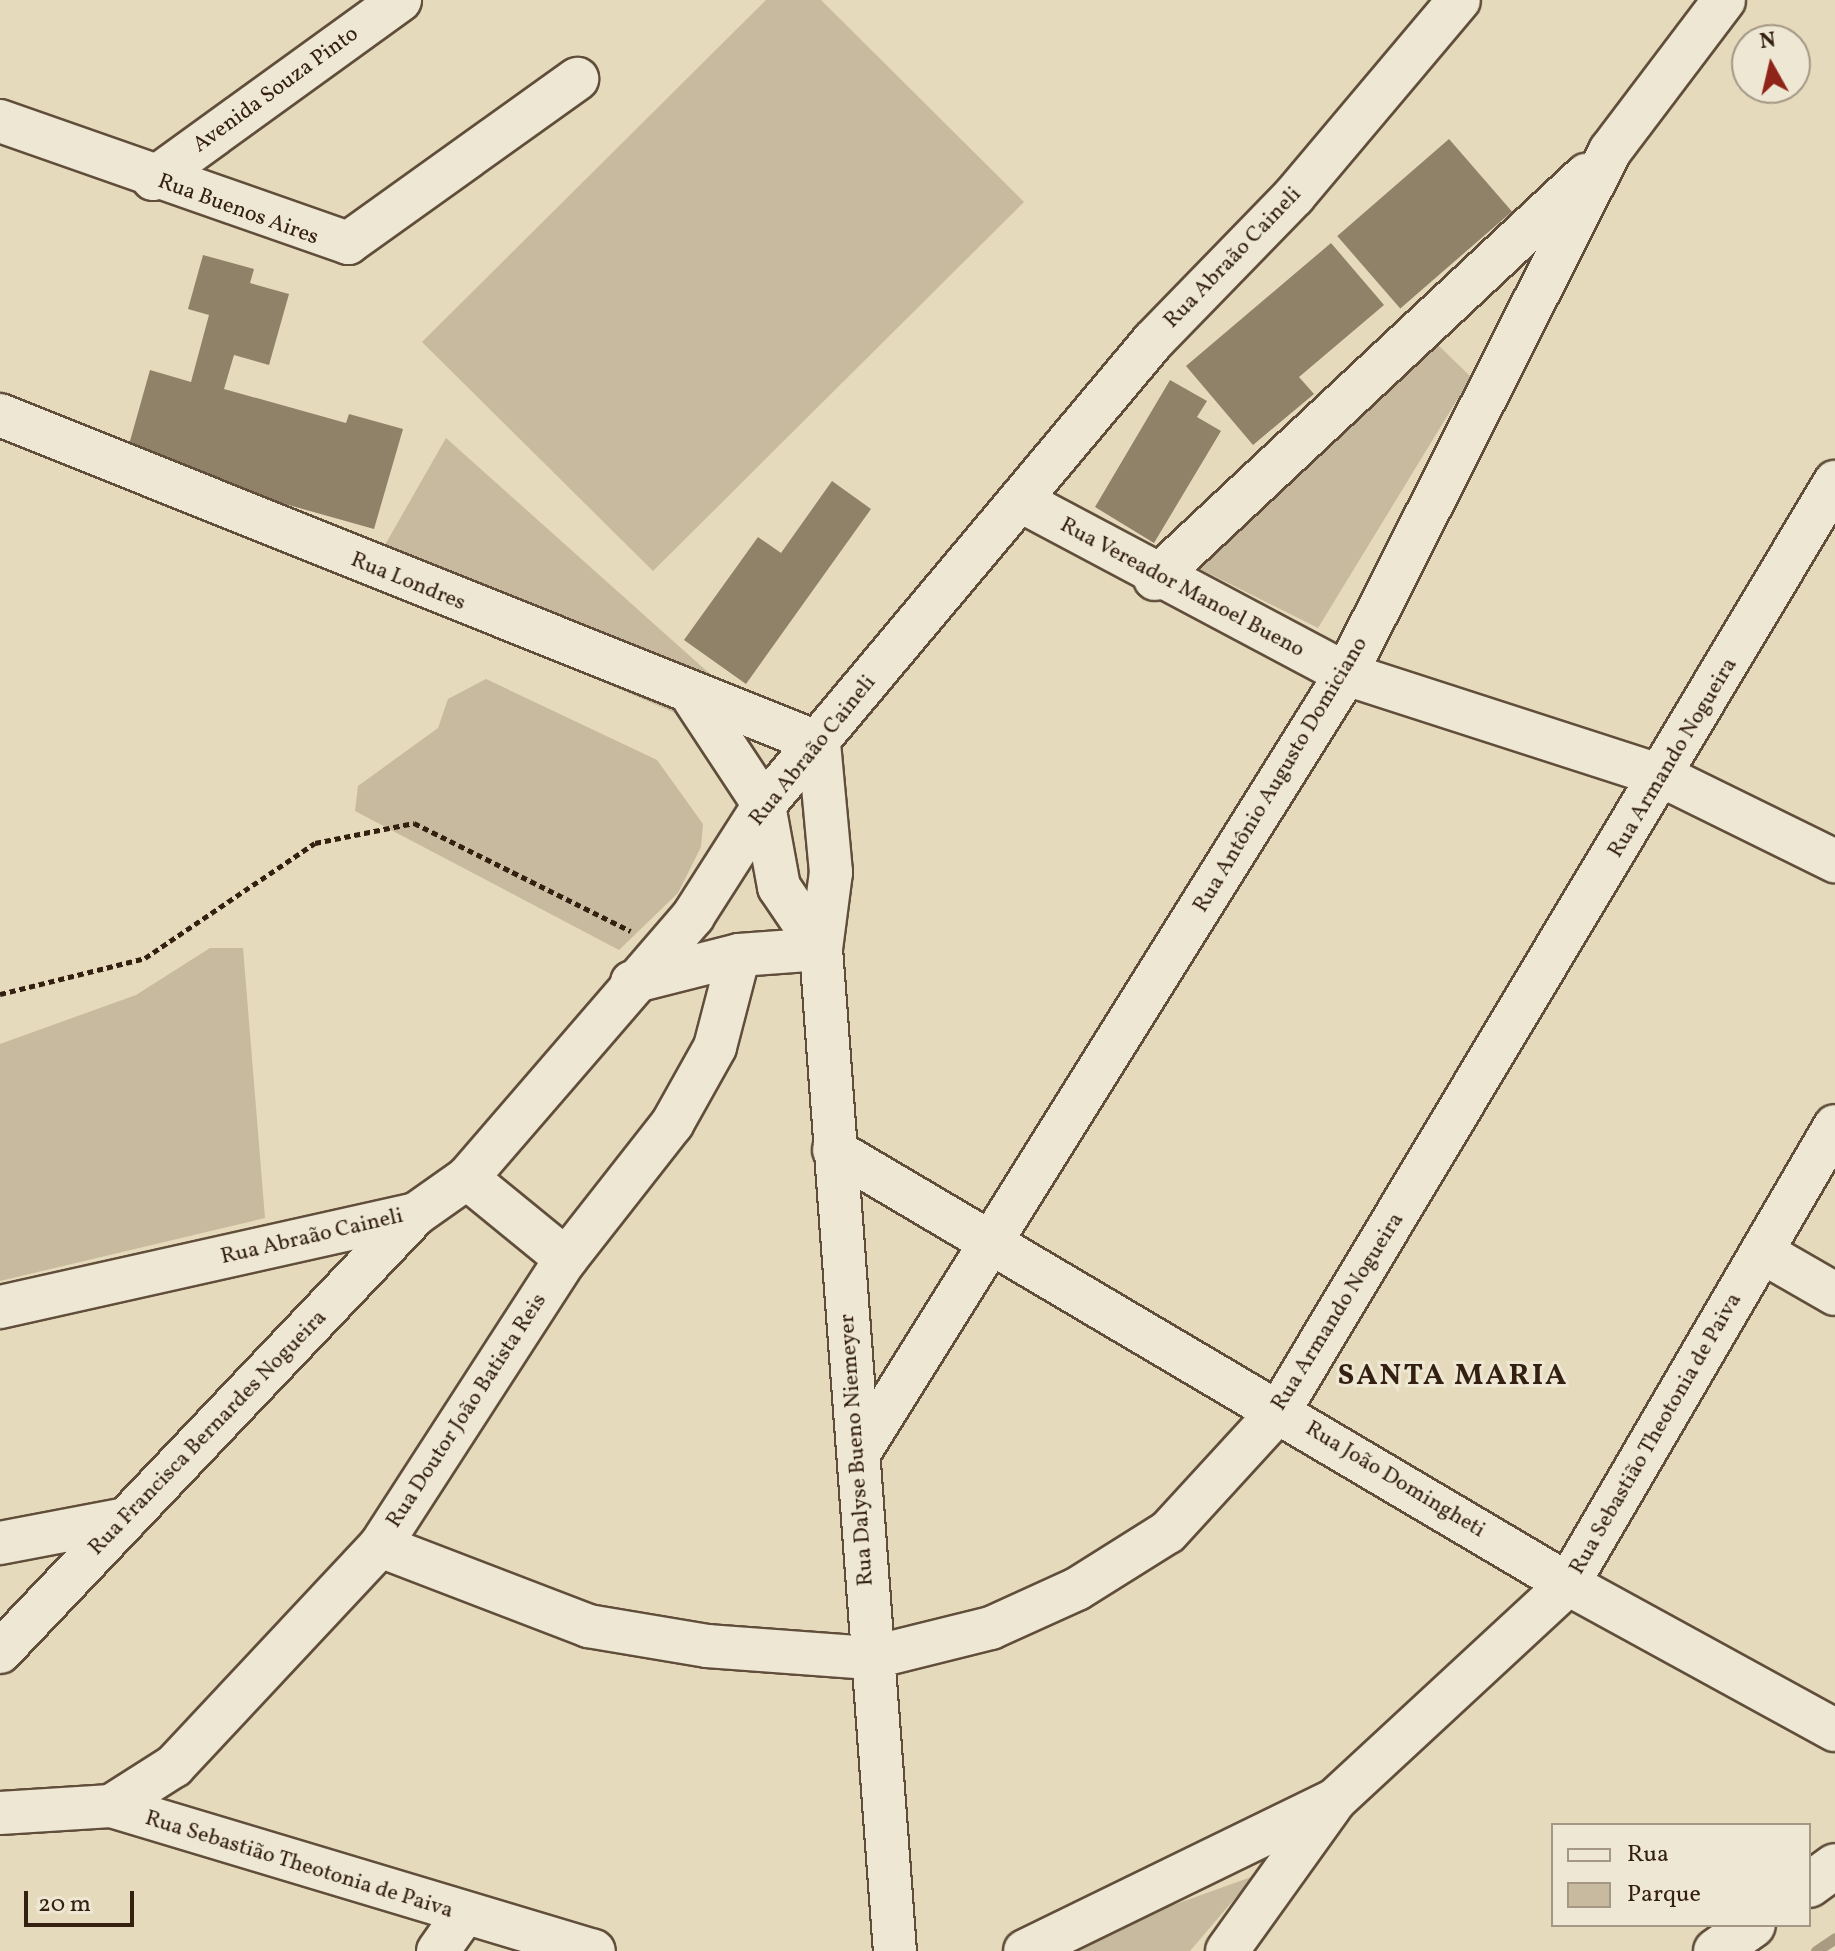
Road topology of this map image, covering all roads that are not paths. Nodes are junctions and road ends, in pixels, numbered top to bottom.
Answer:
1 (400, 0) edge
2 (1724, 0) edge
3 (1443, 8) edge
4 (577, 79) dead end
5 (0, 121) edge
6 (1610, 151) junction
7 (153, 179) junction
8 (0, 415) edge
9 (1835, 482) edge
10 (1021, 501) junction
11 (1155, 579) junction
12 (1346, 674) junction
13 (694, 699) junction
14 (819, 743) junction
15 (1664, 777) junction
16 (764, 805) junction
17 (1835, 861) edge
18 (821, 949) junction
19 (739, 955) junction
20 (632, 982) junction
21 (1835, 1126) edge
22 (834, 1150) junction
23 (467, 1178) junction
24 (416, 1214) junction
25 (991, 1246) junction
26 (1762, 1252) junction
27 (566, 1259) junction
28 (1835, 1294) edge
29 (0, 1307) edge
30 (1279, 1411) junction
31 (859, 1453) junction
32 (126, 1519) junction
33 (0, 1543) edge
34 (380, 1546) junction
35 (1568, 1584) junction
36 (0, 1652) edge
37 (870, 1658) junction
38 (1835, 1730) edge
39 (1335, 1800) junction
40 (111, 1806) junction
41 (0, 1813) edge
42 (1835, 1866) edge
43 (1811, 1884) edge
44 (462, 1917) junction
45 (1750, 1927) edge
46 (438, 1951) edge
47 (594, 1951) edge
48 (895, 1951) edge
49 (1025, 1951) edge
50 (1227, 1951) edge
51 (1716, 1951) edge

1 - 7 street, Avenida Souza Pinto
2 - 6 street, Rua Antônio Augusto Domiciano
3 - 10 street, Rua Abraão Caineli
4 - 7 street, Rua Buenos Aires
5 - 7 street, Rua Buenos Aires
6 - 11 street
6 - 12 street, Rua Antônio Augusto Domiciano
8 - 13 street, Rua Londres
9 - 15 street, Rua Armando Nogueira
10 - 11 street, Rua Vereador Manoel Bueno
10 - 14 street, Rua Abraão Caineli
11 - 12 street, Rua Vereador Manoel Bueno
12 - 15 street, Rua Vereador Manoel Bueno
12 - 25 street, Rua Antônio Augusto Domiciano
13 - 14 street, Rua Londres
13 - 16 street
14 - 16 street, Rua Abraão Caineli
14 - 18 street, Rua Dalyse Bueno Niemeyer
15 - 17 street, Rua Vereador Manoel Bueno
15 - 30 street, Rua Armando Nogueira
16 - 18 street
16 - 20 street, Rua Abraão Caineli
18 - 19 street
18 - 22 street, Rua Dalyse Bueno Niemeyer
19 - 20 street
19 - 27 street, Rua Doutor João Batista Reis
20 - 23 street, Rua Abraão Caineli
21 - 26 street, Rua Sebastião Theotonia de Paiva
22 - 25 street, Rua João Domingheti
22 - 31 street, Rua Dalyse Bueno Niemeyer
23 - 24 street, Rua Abraão Caineli
23 - 27 street
24 - 29 street, Rua Abraão Caineli
24 - 32 street, Rua Francisca Bernardes Nogueira
25 - 30 street, Rua João Domingheti
25 - 31 street, Rua Antônio Augusto Domiciano
26 - 28 street
26 - 35 street, Rua Sebastião Theotonia de Paiva
27 - 34 street, Rua Doutor João Batista Reis
30 - 35 street, Rua João Domingheti
30 - 37 street, Rua Armando Nogueira
31 - 37 street, Rua Dalyse Bueno Niemeyer
32 - 33 street
32 - 36 street, Rua Francisca Bernardes Nogueira
34 - 37 street, Rua Armando Nogueira
34 - 40 street, Rua Doutor João Batista Reis
35 - 38 street, Rua João Domingheti
35 - 39 street, Rua Sebastião Theotonia de Paiva
37 - 48 street, Rua Dalyse Bueno Niemeyer
39 - 49 street, Rua Sebastião Theotonia de Paiva
39 - 50 street
40 - 41 street, Rua Sebastião Theotonia de Paiva
40 - 44 street, Rua Sebastião Theotonia de Paiva
42 - 43 street
44 - 46 street
44 - 47 street, Rua Sebastião Theotonia de Paiva
45 - 51 street

